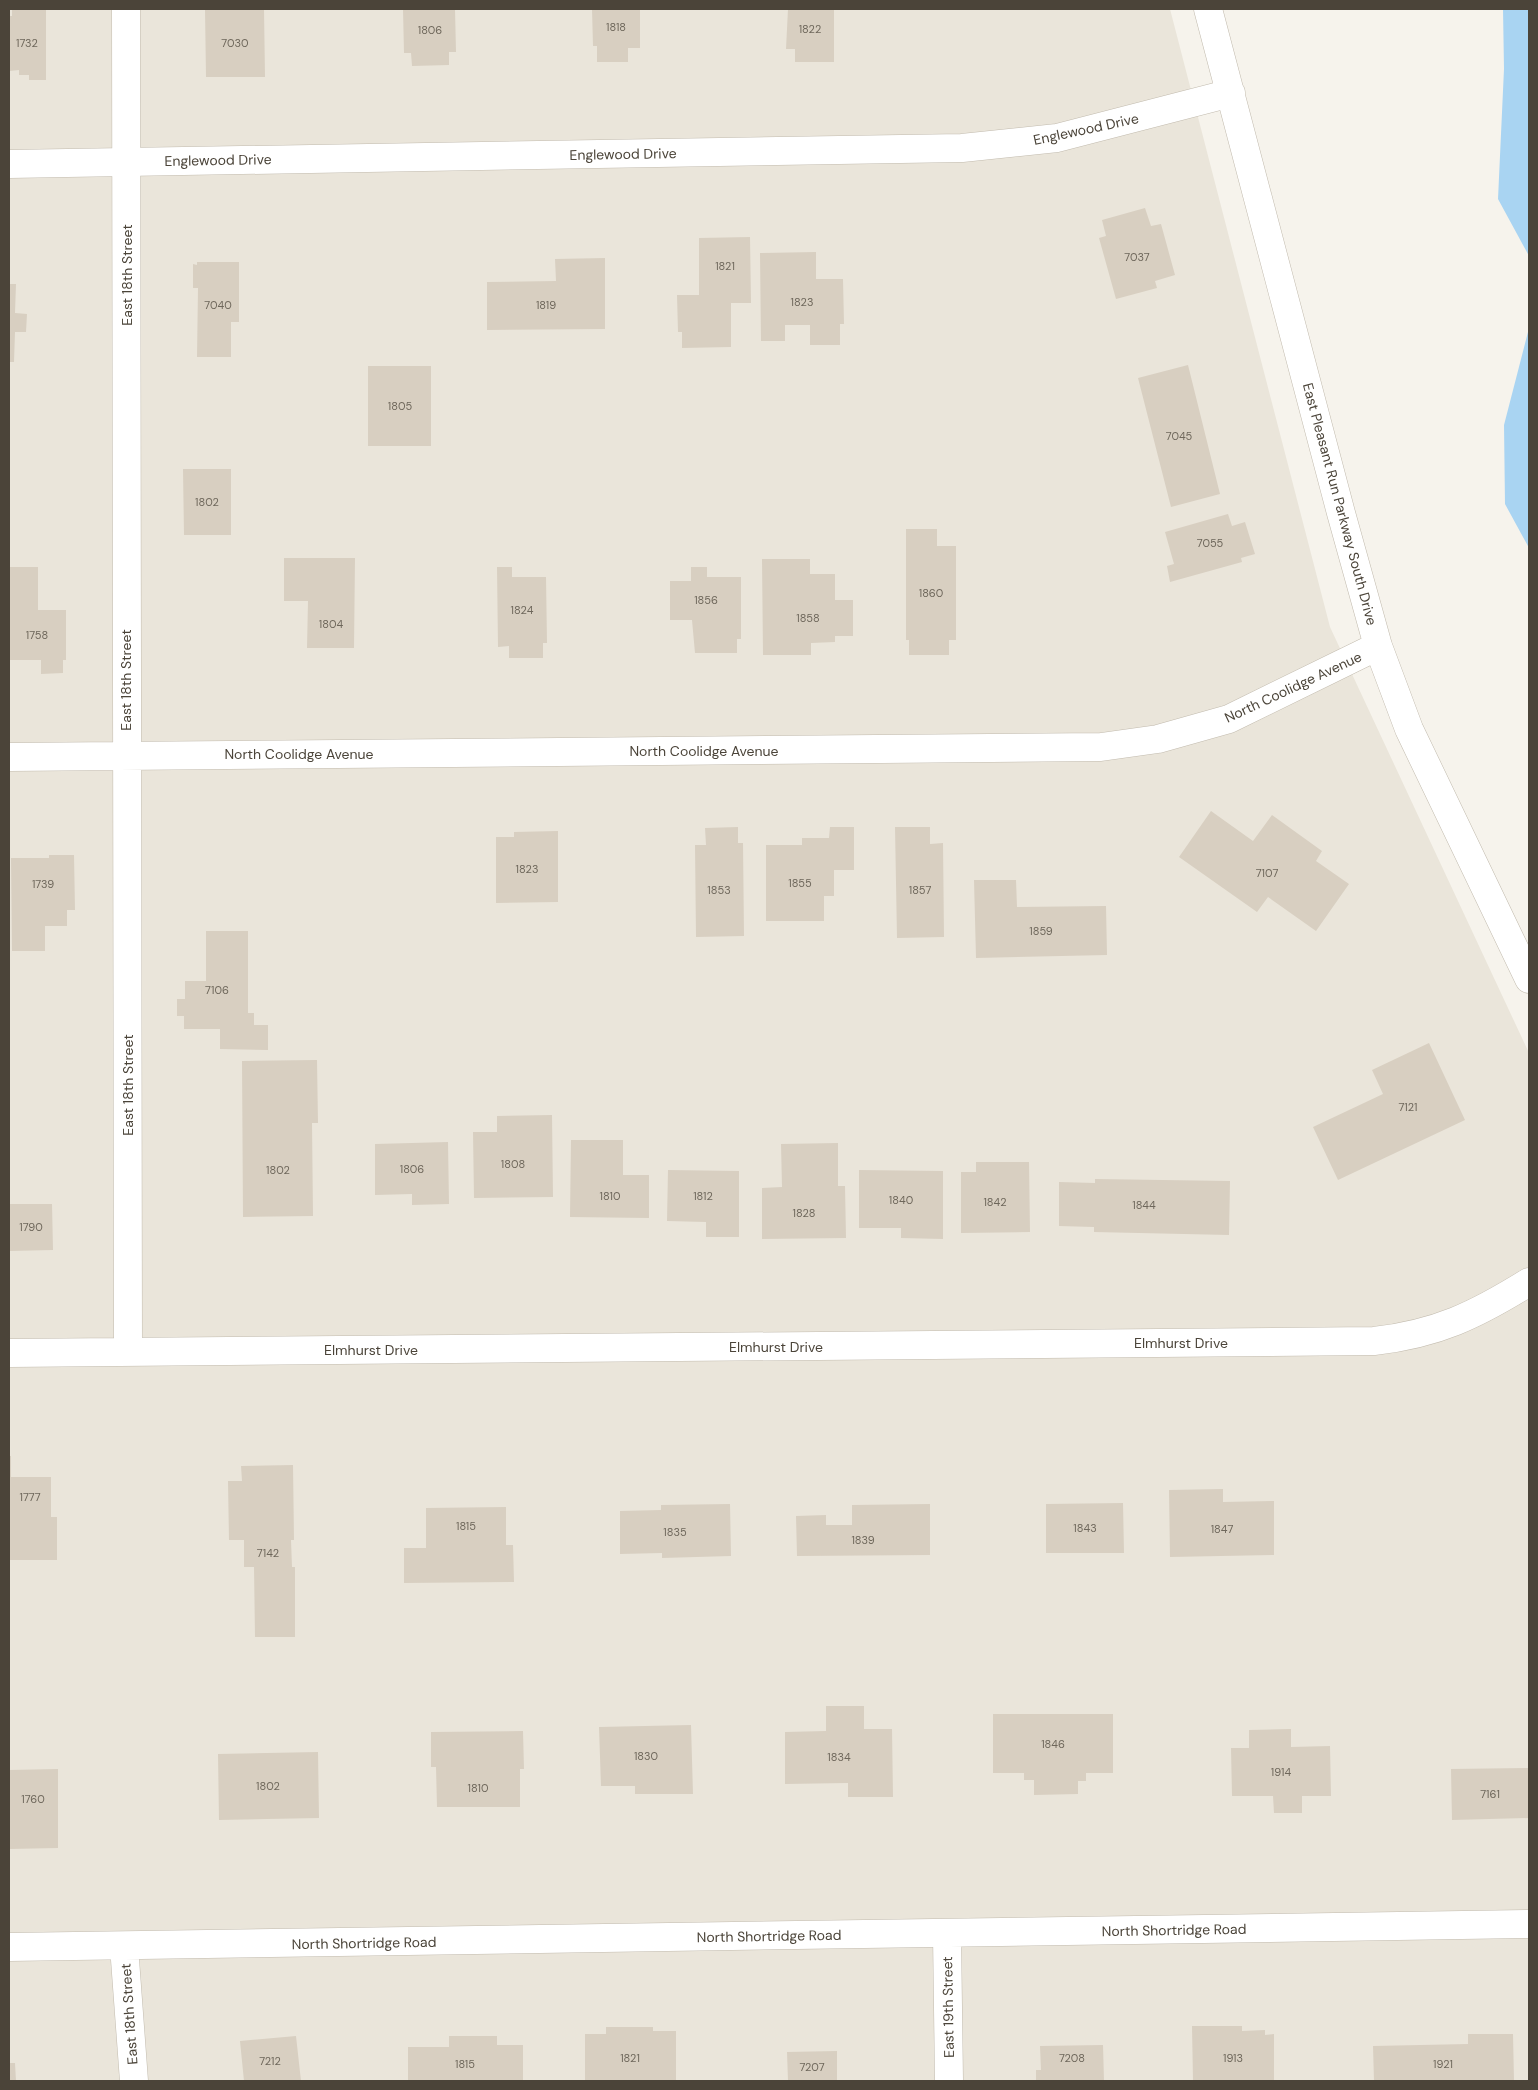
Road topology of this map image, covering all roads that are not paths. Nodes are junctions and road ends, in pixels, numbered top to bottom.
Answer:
1 (126, 9) edge
2 (1208, 9) edge
3 (1231, 93) junction
4 (127, 162) junction
5 (9, 164) edge
6 (1378, 646) junction
7 (126, 756) junction
8 (9, 757) edge
9 (1529, 979) edge
10 (1529, 1282) edge
11 (128, 1352) junction
12 (9, 1353) edge
13 (1529, 1924) edge
14 (947, 1934) junction
15 (124, 1946) junction
16 (9, 1948) edge
17 (134, 2081) edge
18 (949, 2081) edge

1 - 4 street, East 18th Street
2 - 3 street, East Pleasant Run Parkway South Drive
3 - 4 street, Englewood Drive
3 - 6 street, East Pleasant Run Parkway South Drive
4 - 5 street, Englewood Drive
4 - 7 street, East 18th Street
6 - 7 street, North Coolidge Avenue
6 - 9 street, East Pleasant Run Parkway South Drive
7 - 8 street, North Coolidge Avenue
7 - 11 street, East 18th Street
10 - 11 street, Elmhurst Drive
11 - 12 street, Elmhurst Drive
13 - 14 street, North Shortridge Road
14 - 15 street, North Shortridge Road
14 - 18 street, East 19th Street
15 - 16 street, North Shortridge Road
15 - 17 street, East 18th Street

